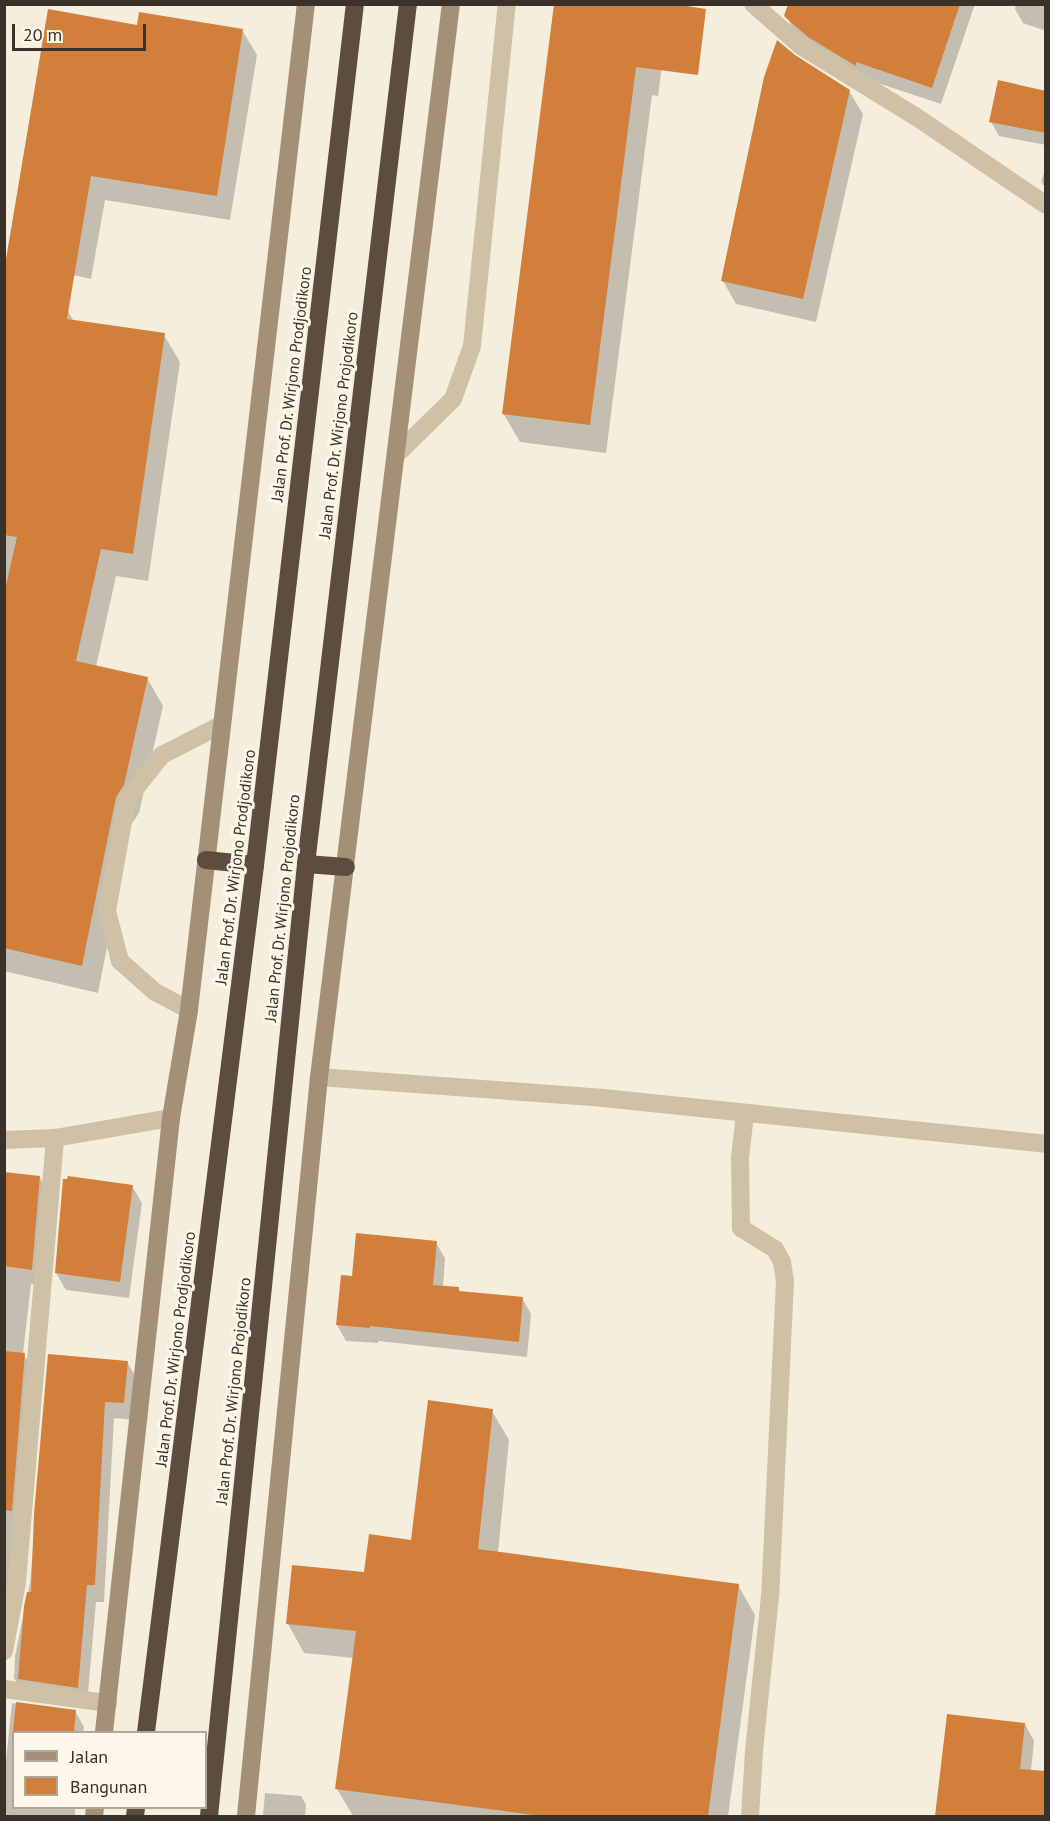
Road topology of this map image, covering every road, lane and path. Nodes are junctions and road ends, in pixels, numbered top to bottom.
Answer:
1 (306, 4) edge
2 (355, 4) edge
3 (408, 4) edge
4 (451, 4) edge
5 (507, 4) edge
6 (753, 4) edge
7 (1046, 205) edge
8 (397, 454) junction
9 (221, 725) junction
10 (206, 860) junction
11 (306, 864) junction
12 (255, 865) junction
13 (346, 867) junction
14 (189, 1010) junction
15 (319, 1077) junction
16 (745, 1114) junction
17 (171, 1119) junction
18 (56, 1138) junction
19 (4, 1140) edge
20 (1046, 1144) edge
21 (4, 1651) edge
22 (4, 1689) edge
23 (108, 1703) junction
24 (104, 1731) edge
25 (146, 1731) edge
26 (209, 1816) edge
27 (246, 1816) edge
28 (750, 1816) edge

1 - 9 street
2 - 12 highway, Jalan Prof. Dr. Wirjono Prodjodikoro
3 - 11 highway, Jalan Prof. Dr. Wirjono Projodikoro
4 - 8 street
5 - 8 street
6 - 7 street
8 - 13 street
9 - 10 street
9 - 14 street
10 - 12 highway
10 - 14 street
11 - 13 highway
11 - 26 highway, Jalan Prof. Dr. Wirjono Projodikoro
12 - 25 highway, Jalan Prof. Dr. Wirjono Prodjodikoro
13 - 15 street
14 - 17 street
15 - 16 street
15 - 27 street
16 - 20 street
16 - 28 street
17 - 18 street
17 - 23 street
18 - 19 street
18 - 21 street
22 - 23 street
23 - 24 street

